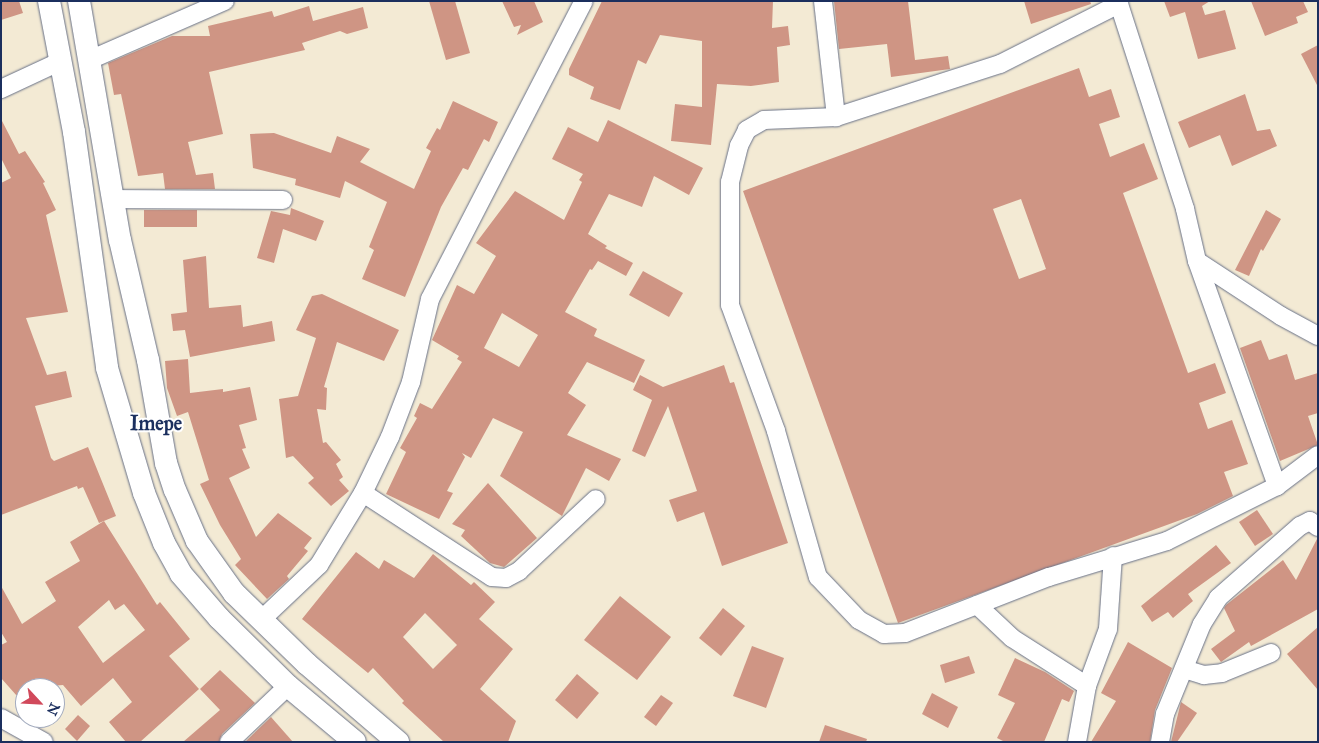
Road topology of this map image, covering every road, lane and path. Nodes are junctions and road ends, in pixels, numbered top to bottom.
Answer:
1 (49, 1) edge
2 (80, 1) edge
3 (225, 1) edge
4 (584, 1) edge
5 (823, 1) edge
6 (1119, 3) edge
7 (92, 60) junction
8 (61, 61) junction
9 (1, 89) edge
10 (836, 118) junction
11 (113, 199) junction
12 (283, 200) dead end
13 (1197, 261) junction
14 (1318, 336) edge
15 (1318, 455) edge
16 (1277, 486) junction
17 (363, 493) junction
18 (596, 499) dead end
19 (1318, 527) edge
20 (1113, 556) junction
21 (977, 605) junction
22 (261, 620) junction
23 (1271, 653) dead end
24 (1184, 669) junction
25 (288, 686) junction
26 (1088, 686) junction
27 (1, 718) edge
28 (44, 742) edge
29 (230, 742) edge
30 (355, 742) edge
31 (398, 742) edge
32 (1077, 742) edge
33 (1160, 742) edge

1 - 8 main road
2 - 7 main road
3 - 7 street
4 - 17 street
5 - 10 street
6 - 10 street
6 - 13 street
7 - 11 main road
8 - 9 street
8 - 25 main road
10 - 21 street
11 - 12 street
11 - 22 main road
13 - 14 street
13 - 16 street
15 - 16 street
16 - 20 street
17 - 18 street
17 - 22 street
19 - 24 street
20 - 21 street
20 - 26 street
21 - 26 street
22 - 31 main road
23 - 24 street
24 - 33 street
25 - 29 street
25 - 30 main road
26 - 32 street
27 - 28 street

